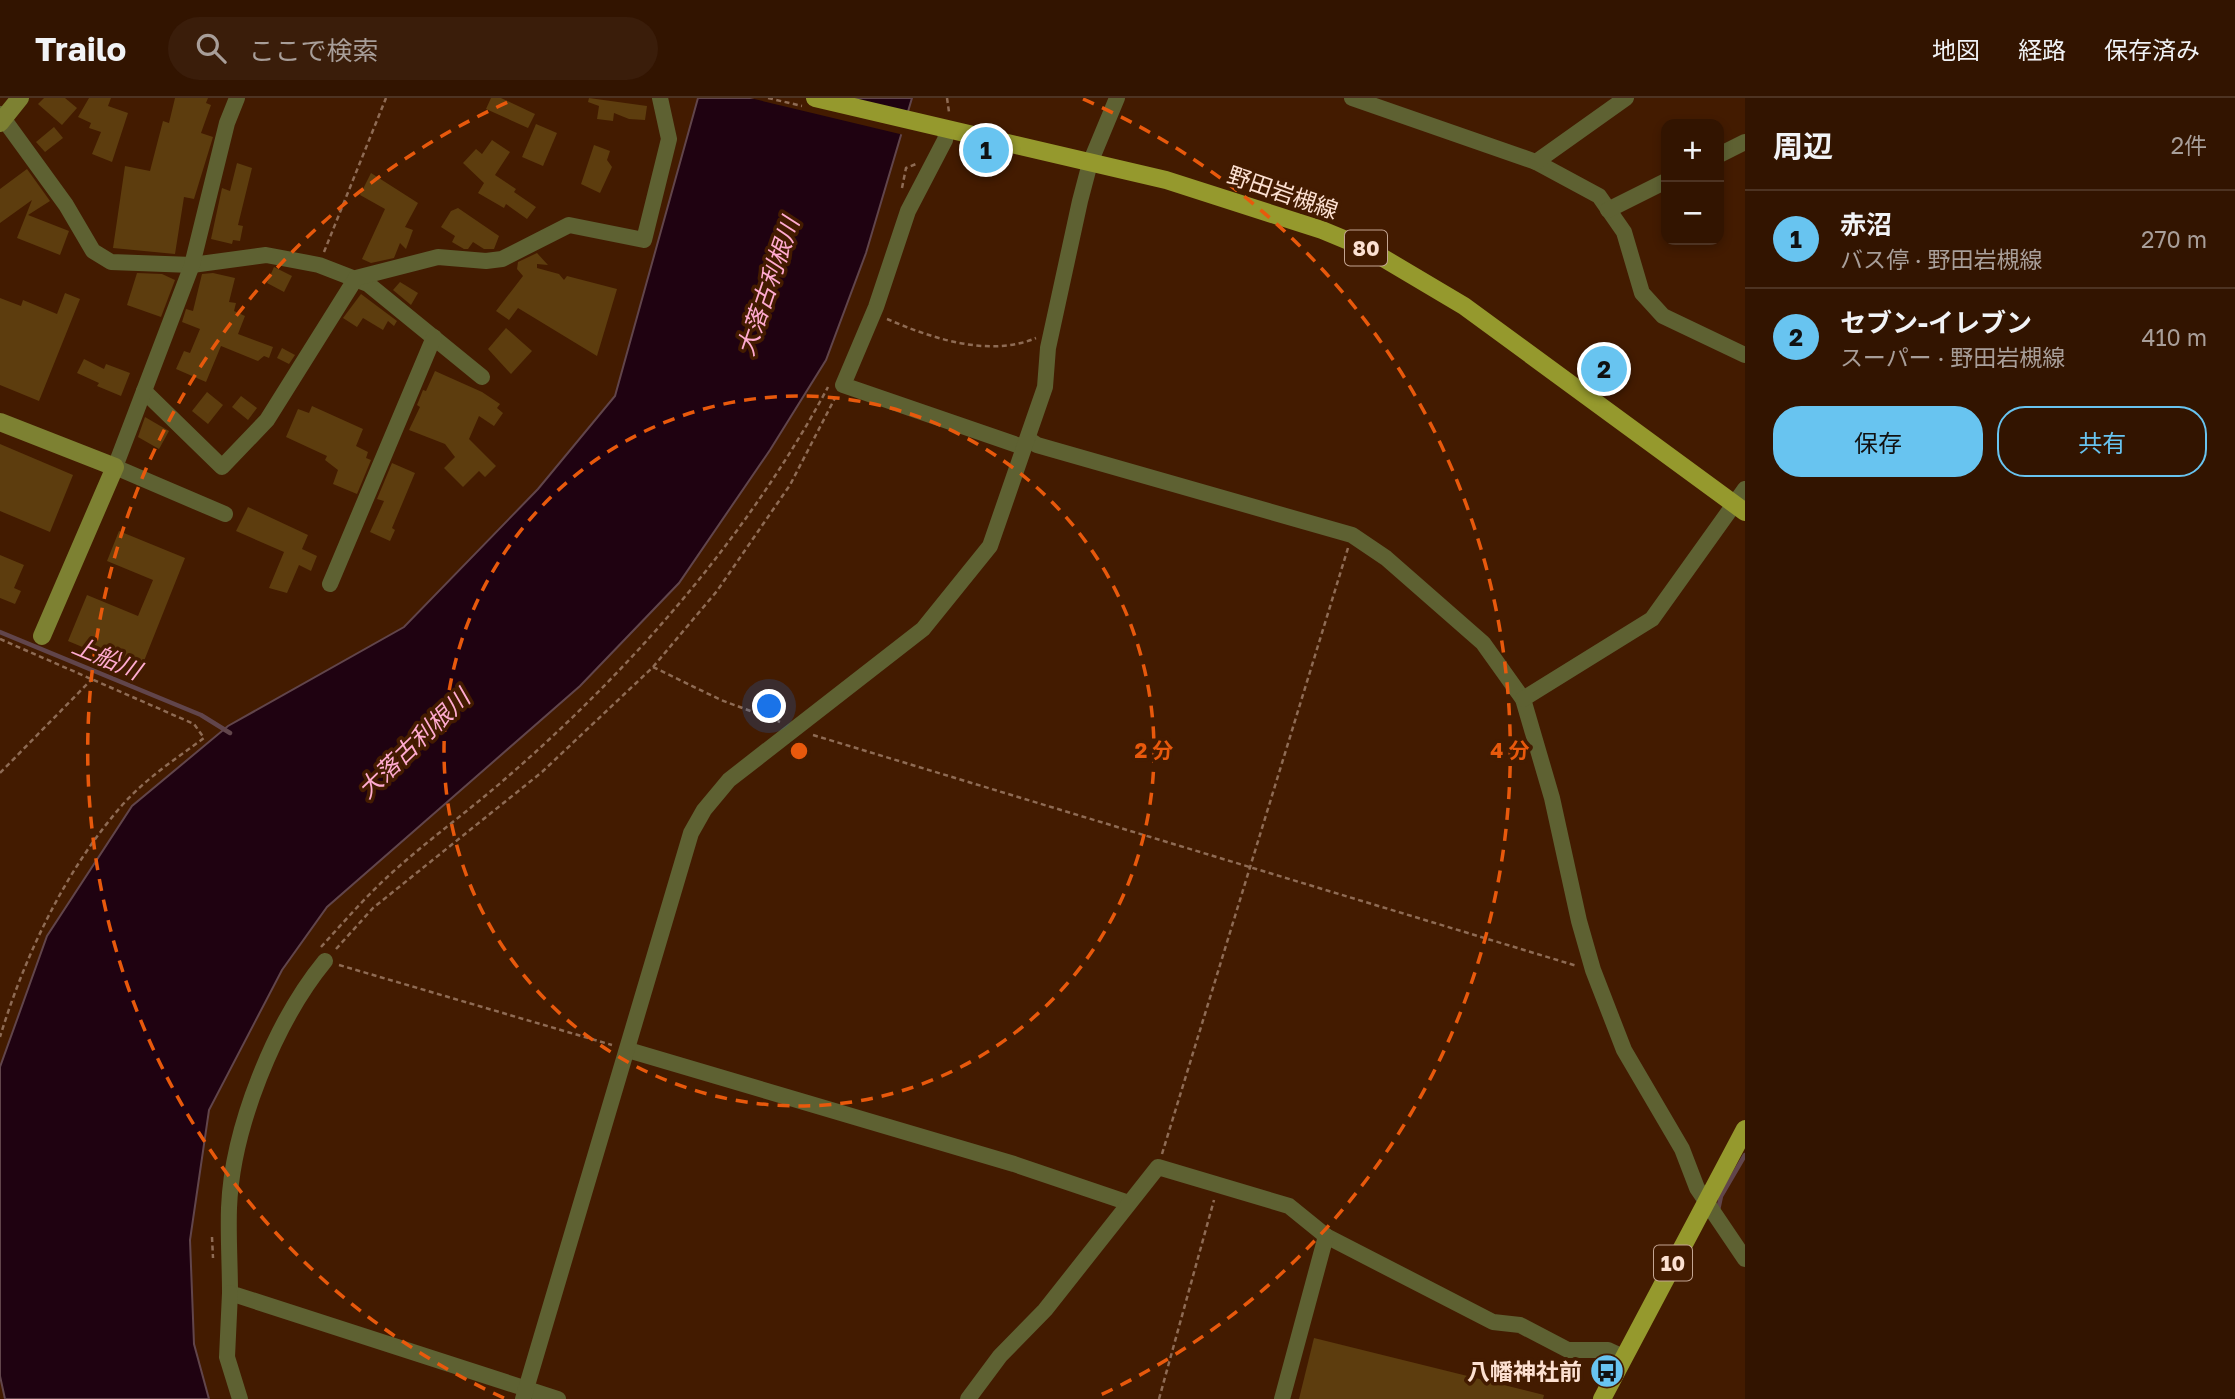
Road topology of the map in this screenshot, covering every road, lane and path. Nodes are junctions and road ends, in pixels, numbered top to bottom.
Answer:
1 (20, 98) edge
2 (237, 98) edge
3 (386, 98) edge
4 (660, 98) edge
5 (815, 98) edge
6 (1117, 98) edge
7 (1352, 98) edge
8 (1626, 98) edge
9 (2, 118) edge
10 (947, 129) junction
11 (1745, 142) edge
12 (1724, 152) edge
13 (935, 156) junction
14 (1536, 162) junction
15 (1090, 163) junction
16 (1664, 182) edge
17 (900, 193) dead end
18 (1608, 210) junction
19 (192, 265) junction
20 (319, 265) junction
21 (356, 278) junction
22 (873, 313) junction
23 (1052, 331) junction
24 (434, 337) junction
25 (1745, 355) edge
26 (482, 377) dead end
27 (835, 386) junction
28 (144, 391) junction
29 (0, 422) edge
30 (1025, 443) junction
31 (115, 467) junction
32 (1741, 502) edge
33 (225, 514) dead end
34 (1352, 535) junction
35 (330, 584) dead end
36 (42, 636) dead end
37 (0, 639) edge
38 (653, 667) junction
39 (93, 678) junction
40 (1522, 699) junction
41 (796, 728) junction
42 (0, 773) edge
43 (1251, 868) junction
44 (348, 917) dead end
45 (325, 961) junction
46 (1593, 970) junction
47 (0, 1037) edge
48 (628, 1050) junction
49 (1745, 1129) edge
50 (1158, 1167) junction
51 (1218, 1186) junction
52 (1706, 1201) junction
53 (1129, 1203) junction
54 (1326, 1236) junction
55 (1745, 1259) edge
56 (230, 1293) junction
57 (1623, 1357) junction
58 (524, 1395) edge
59 (240, 1399) edge
60 (558, 1399) edge
61 (968, 1399) edge
62 (1159, 1399) edge
63 (1282, 1399) edge
64 (1602, 1399) edge

1 - 9 street
2 - 19 street
3 - 20 path
4 - 21 street
5 - 10 main road, 野田岩槻線 / 80
6 - 15 street
7 - 14 street
8 - 14 street
9 - 19 street
10 - 13 street
10 - 15 main road, 野田岩槻線 / 80
11 - 12 street
13 - 17 path
13 - 22 street
14 - 18 street
15 - 23 street
15 - 32 main road, 野田岩槻線 / 80
16 - 18 street
18 - 25 street
19 - 20 street
19 - 28 street
20 - 21 street
21 - 24 street
21 - 28 street
22 - 23 path
22 - 27 street
23 - 30 street
24 - 26 street
24 - 35 street
27 - 30 street
27 - 38 path
27 - 44 path
28 - 31 street
29 - 31 street
30 - 34 street
30 - 41 street
31 - 33 street
31 - 36 street
32 - 40 street
34 - 40 street
34 - 43 path
37 - 39 path
38 - 41 path
38 - 45 path
39 - 42 path
39 - 47 path
40 - 46 street
41 - 43 path
41 - 48 street
43 - 46 path
43 - 50 path
45 - 48 path
45 - 56 street
46 - 52 street
48 - 53 street
48 - 58 street
49 - 52 main road, 10
50 - 51 street
50 - 53 street
51 - 54 street
51 - 62 path
52 - 55 street
52 - 57 main road, 10
53 - 61 street
54 - 57 street
54 - 63 street
56 - 58 street
56 - 59 street
57 - 64 main road, 10
58 - 60 street

